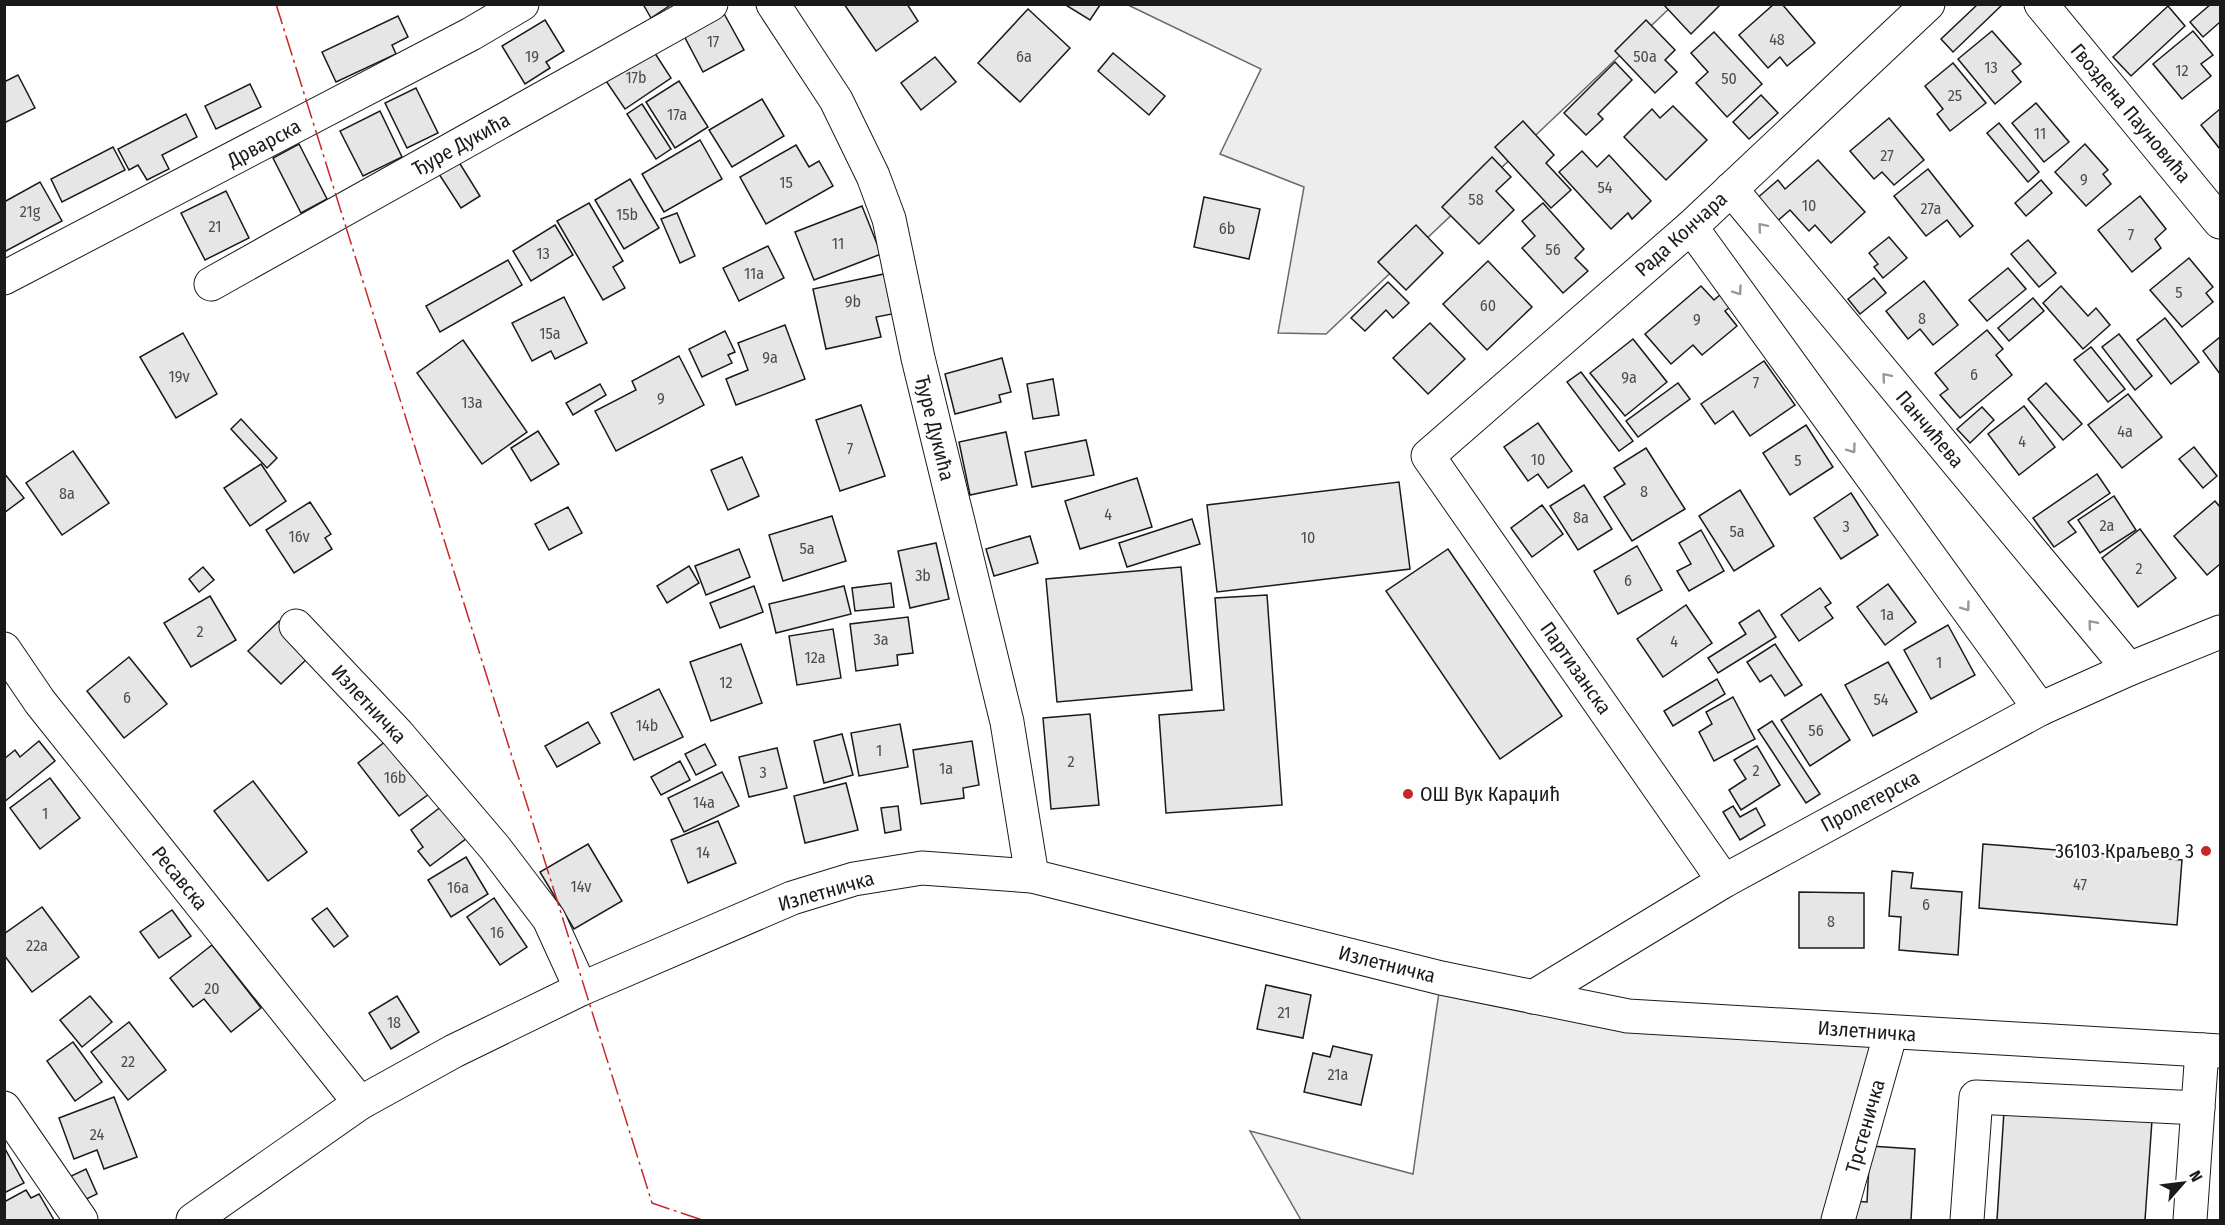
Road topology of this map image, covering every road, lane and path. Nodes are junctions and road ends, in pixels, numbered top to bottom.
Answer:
1 (522, 4) edge
2 (711, 4) edge
3 (773, 4) edge
4 (1928, 4) edge
5 (2041, 4) edge
6 (1731, 189) junction
7 (2220, 222) edge
8 (1691, 227) junction
9 (4, 278) edge
10 (211, 284) dead end
11 (1428, 456) joint
12 (296, 626) dead end
13 (2220, 632) edge
14 (4, 649) edge
15 (2129, 669) junction
16 (2040, 709) junction
17 (1032, 876) junction
18 (1724, 880) junction
19 (581, 989) junction
20 (1533, 996) junction
21 (1891, 1032) junction
22 (2211, 1051) edge
23 (360, 1103) junction
24 (4, 1108) edge
25 (2198, 1108) junction
26 (81, 1221) edge
27 (192, 1221) edge
28 (1838, 1221) edge
29 (1966, 1221) edge
30 (2190, 1221) edge

1 - 9 street, Дрварска
2 - 10 street, Ђуре Дукића
3 - 17 street, Ђуре Дукића
4 - 6 street, Рада Кончара
5 - 7 street, Гвоздена Пауновића
6 - 8 street, Рада Кончара
15 -> 6 street, Панчићева
8 - 11 street, Рада Кончара
8 -> 16 street
11 - 18 street, Партизанска
12 - 19 street, Излетничка
13 - 15 street, Пролетерска
14 - 23 street, Ресавска
15 - 16 street, Пролетерска
16 - 18 street, Пролетерска
17 - 19 street, Излетничка
17 - 20 street, Излетничка
18 - 20 street, Пролетерска
19 - 23 street, Излетничка
20 - 21 street, Излетничка
21 - 22 street, Излетничка
21 - 28 street, Трстеничка
22 - 25 street
23 - 27 street, Излетничка
24 - 26 street
25 - 29 street
25 - 30 street

